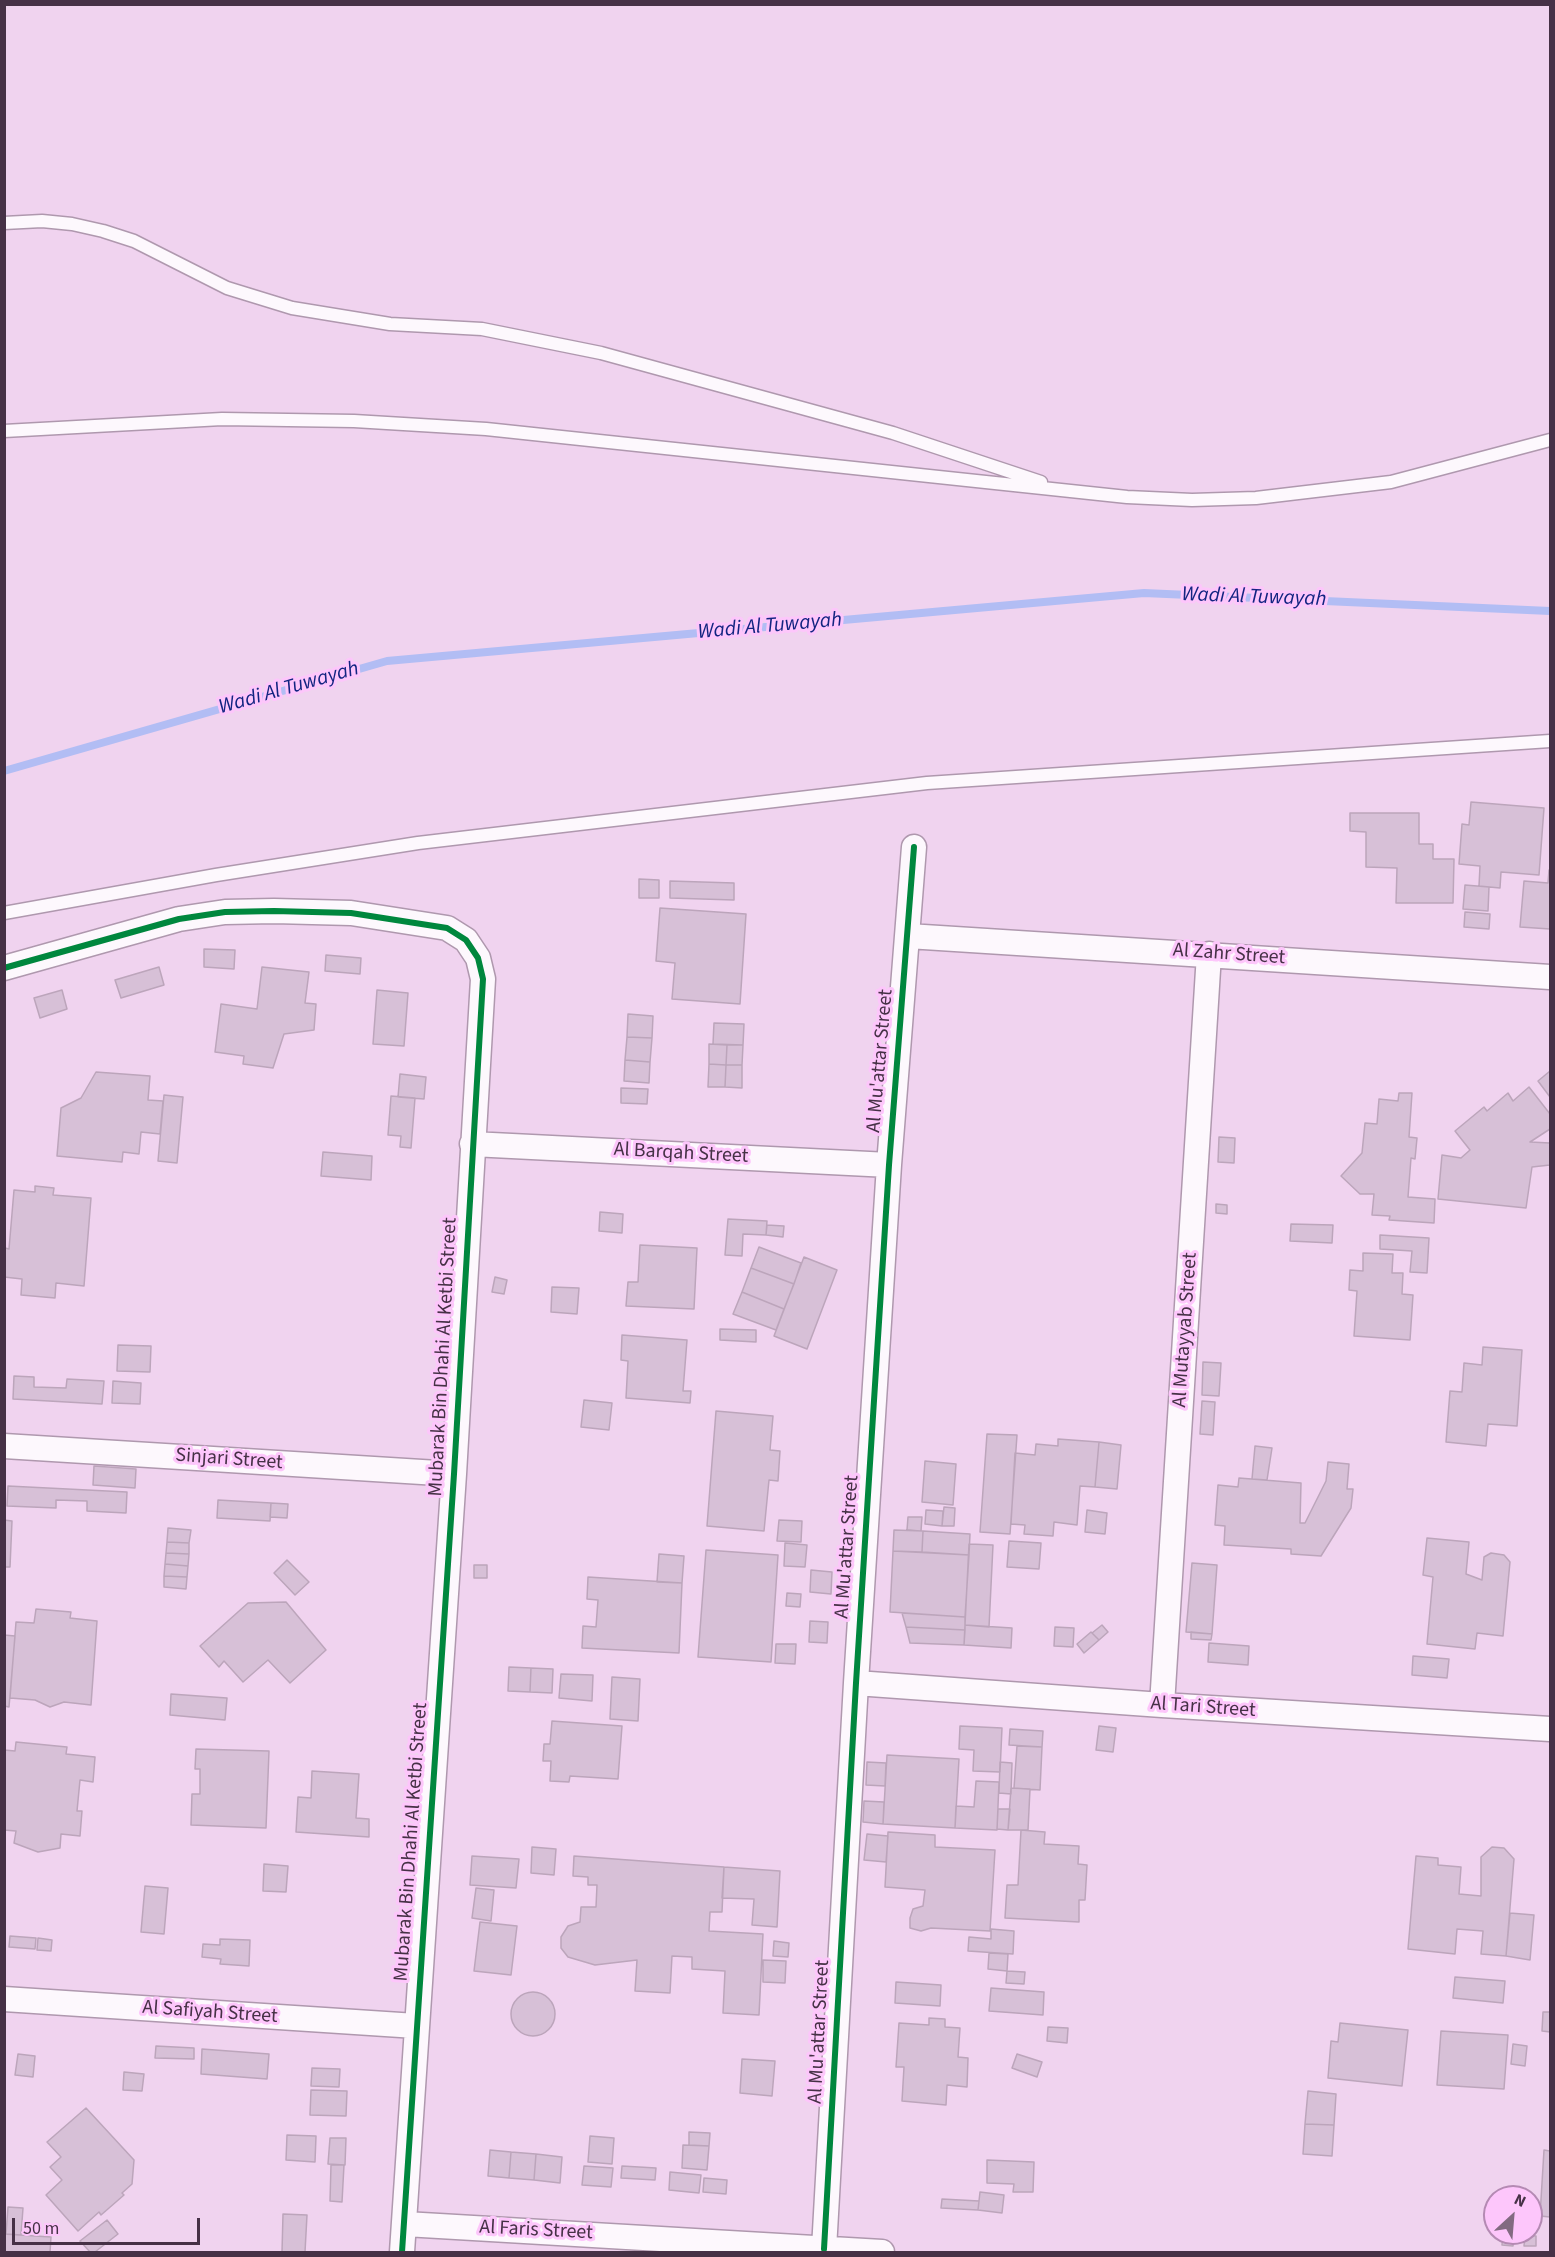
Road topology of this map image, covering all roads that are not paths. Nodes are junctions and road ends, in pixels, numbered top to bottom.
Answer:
1 (4, 223) edge
2 (4, 431) edge
3 (1551, 440) edge
4 (1062, 490) junction
5 (1551, 741) edge
6 (914, 847) dead end
7 (4, 913) edge
8 (908, 936) junction
9 (1209, 954) junction
10 (4, 968) edge
11 (1551, 977) edge
12 (472, 1144) junction
13 (889, 1165) junction
14 (4, 1446) edge
15 (454, 1474) junction
16 (856, 1683) junction
17 (1162, 1705) junction
18 (1551, 1729) edge
19 (4, 2000) edge
20 (416, 2026) junction
21 (405, 2224) junction
22 (824, 2249) junction
23 (402, 2253) edge
24 (882, 2253) edge

1 - 4 lane
2 - 4 lane
3 - 4 lane
5 - 7 lane
6 - 8 street, Al Mu'attar Street
8 - 9 street, Al Zahr Street
8 - 13 street, Al Mu'attar Street
9 - 11 street, Al Zahr Street
9 - 17 street, Al Mutayyab Street
10 - 12 street, Mubarak Bin Dhahi Al Ketbi Street
12 - 13 street, Al Barqah Street
12 - 15 street, Mubarak Bin Dhahi Al Ketbi Street
13 - 16 street, Al Mu'attar Street
14 - 15 street, Sinjari Street
15 - 20 street, Mubarak Bin Dhahi Al Ketbi Street
16 - 17 street, Al Tari Street
16 - 22 street, Al Mu'attar Street
17 - 18 street, Al Tari Street
19 - 20 street, Al Safiyah Street
20 - 21 street, Mubarak Bin Dhahi Al Ketbi Street
21 - 22 street, Al Faris Street
21 - 23 street, Mubarak Bin Dhahi Al Ketbi Street
22 - 24 street, Al Faris Street

